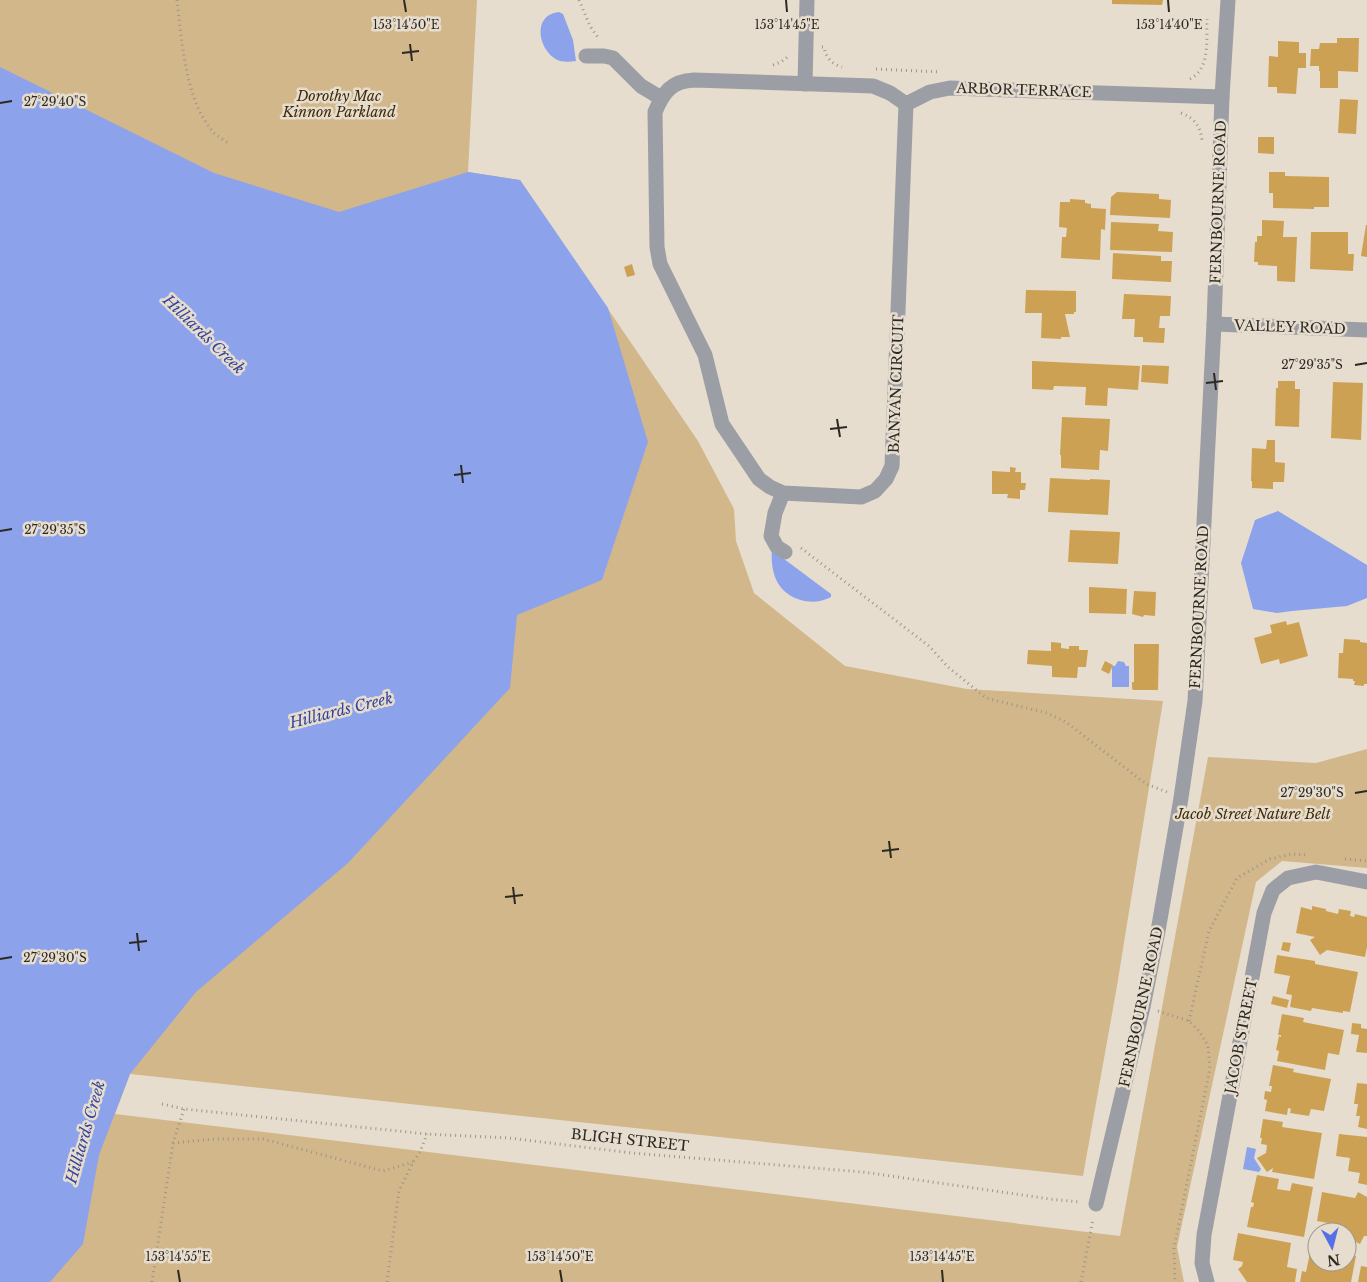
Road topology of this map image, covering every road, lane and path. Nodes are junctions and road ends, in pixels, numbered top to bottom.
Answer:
1 (177, 0) edge
2 (579, 0) edge
3 (807, 0) edge
4 (1228, 0) edge
5 (1207, 19) dead end
6 (814, 48) dead end
7 (586, 56) dead end
8 (613, 58) junction
9 (843, 67) dead end
10 (872, 69) dead end
11 (940, 72) dead end
12 (1186, 80) dead end
13 (805, 84) junction
14 (1222, 97) junction
15 (661, 98) junction
16 (906, 104) junction
17 (1180, 113) dead end
18 (230, 144) dead end
19 (1202, 147) dead end
20 (1214, 324) junction
21 (1367, 330) edge
22 (782, 493) junction
23 (784, 552) dead end
24 (1367, 882) edge
25 (1143, 1006) junction
26 (162, 1104) dead end
27 (184, 1109) junction
28 (427, 1134) junction
29 (173, 1143) junction
30 (413, 1162) junction
31 (1096, 1204) junction
32 (152, 1282) edge
33 (387, 1282) edge
34 (1080, 1282) edge
35 (1175, 1282) edge
36 (1207, 1282) edge

1 - 18 path
2 - 8 path
3 - 13 street
4 - 14 street, FERNBOURNE ROAD
5 - 12 path
6 - 9 path
7 - 8 street
8 - 15 street
10 - 11 path
13 - 15 street
13 - 16 street
14 - 16 street, ARBOR TERRACE
14 - 20 street, FERNBOURNE ROAD
15 - 22 street, BANYAN CIRCUIT
16 - 22 street, BANYAN CIRCUIT
17 - 19 path
20 - 21 street, VALLEY ROAD
20 - 25 street, FERNBOURNE ROAD
22 - 23 street
24 - 36 street, JACOB STREET
25 - 31 street, FERNBOURNE ROAD
25 - 35 path
26 - 27 path, BLIGH STREET
27 - 28 path, BLIGH STREET
27 - 29 path
28 - 30 path
28 - 31 path, BLIGH STREET
29 - 30 path
29 - 32 path
30 - 33 path
31 - 34 path

